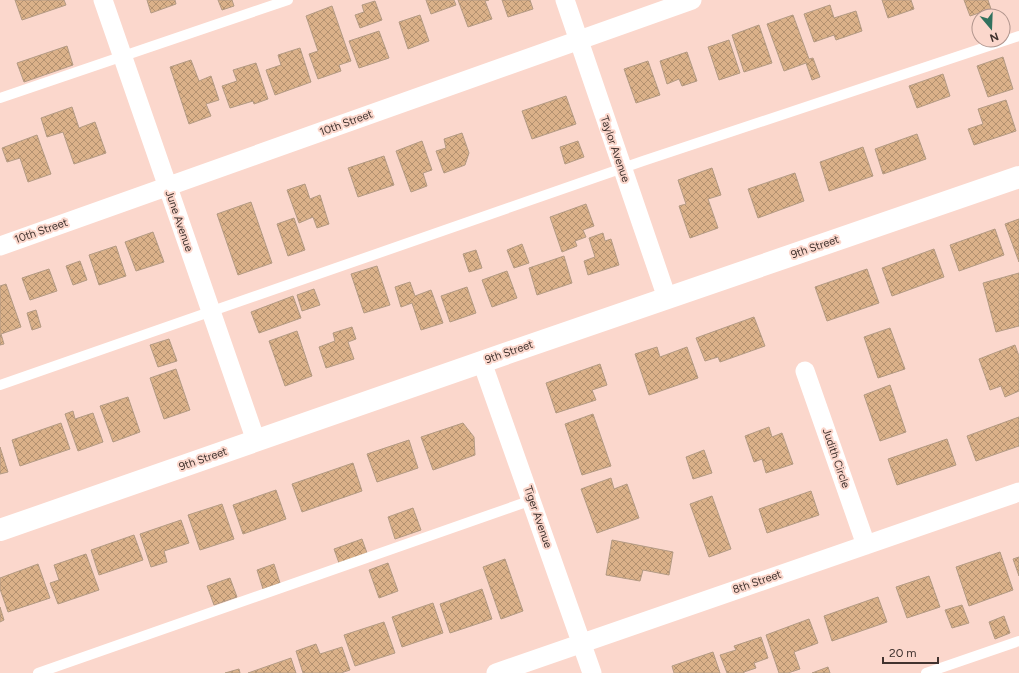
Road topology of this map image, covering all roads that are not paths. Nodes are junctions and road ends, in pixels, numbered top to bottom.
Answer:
1 (103, 0) edge
2 (288, 0) edge
3 (565, 0) edge
4 (692, 0) edge
5 (1019, 36) edge
6 (579, 40) junction
7 (122, 57) junction
8 (0, 98) edge
9 (622, 169) junction
10 (1019, 177) edge
11 (167, 187) junction
12 (0, 246) edge
13 (667, 298) junction
14 (211, 313) junction
15 (482, 362) junction
16 (806, 371) dead end
17 (0, 386) edge
18 (256, 441) junction
19 (1019, 492) edge
20 (532, 500) junction
21 (0, 530) edge
22 (866, 545) junction
23 (1019, 641) edge
24 (581, 642) junction
25 (38, 673) edge
26 (496, 673) edge
27 (592, 673) edge
28 (926, 673) edge

1 - 7 street, June Avenue
2 - 7 lane
3 - 6 street, Taylor Avenue
4 - 6 street, 10th Street
5 - 9 lane
6 - 9 street, Taylor Avenue
6 - 11 street, 10th Street
7 - 8 lane
7 - 11 street, June Avenue
9 - 13 street, Taylor Avenue
9 - 14 lane
10 - 13 street, 9th Street
11 - 12 street, 10th Street
11 - 14 street, June Avenue
13 - 15 street, 9th Street
14 - 17 lane
14 - 18 street, June Avenue
15 - 18 street, 9th Street
15 - 20 street, Tiger Avenue
16 - 22 street, Judith Circle
18 - 21 street, 9th Street
19 - 22 street, 8th Street
20 - 24 street, Tiger Avenue
20 - 25 lane
22 - 24 street, 8th Street
23 - 28 lane
24 - 26 street, 8th Street
24 - 27 street, Tiger Avenue

